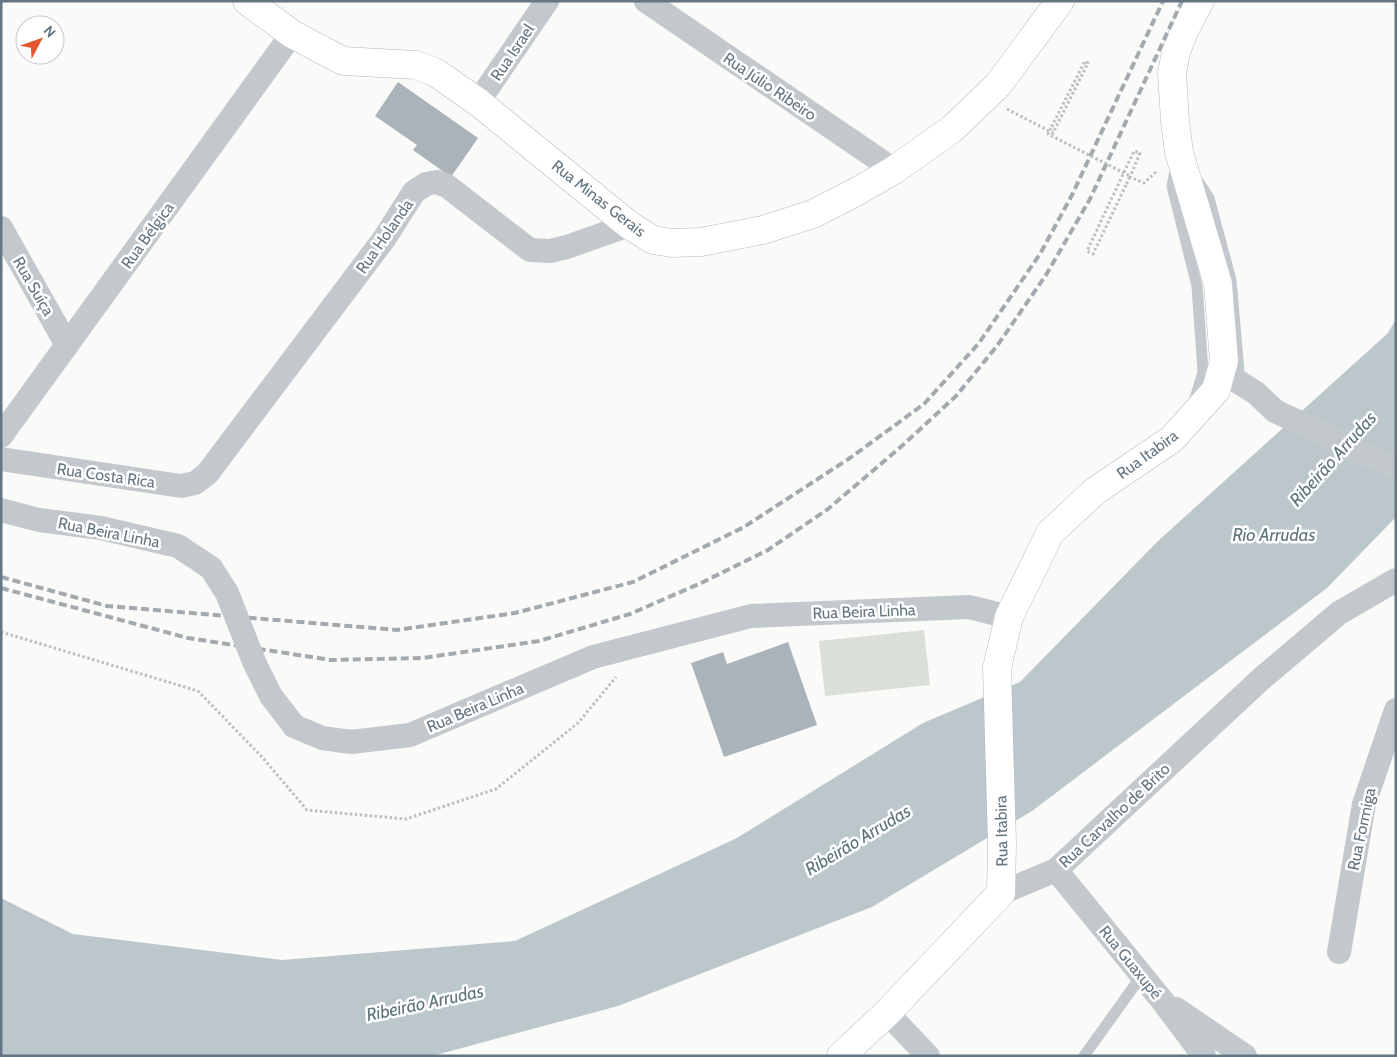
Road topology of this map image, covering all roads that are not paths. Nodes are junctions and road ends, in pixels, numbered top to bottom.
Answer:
1 (247, 1) edge
2 (547, 1) edge
3 (646, 1) edge
4 (1060, 1) edge
5 (1200, 1) edge
6 (292, 34) junction
7 (478, 102) junction
8 (1179, 152) junction
9 (894, 170) junction
10 (629, 225) junction
11 (1, 228) edge
12 (67, 345) junction
13 (1231, 377) junction
14 (1188, 422) junction
15 (1, 436) edge
16 (1, 459) edge
17 (1396, 468) edge
18 (207, 474) joint
19 (1, 498) edge
20 (1, 510) edge
21 (39, 520) junction
22 (1396, 580) edge
23 (1009, 617) junction
24 (1396, 710) edge
25 (1056, 870) junction
26 (1001, 893) junction
27 (1339, 952) dead end
28 (1142, 975) junction
29 (1161, 998) junction
30 (887, 1013) junction
31 (841, 1056) edge
32 (928, 1056) edge
33 (1084, 1056) edge
34 (1204, 1056) edge
35 (1245, 1056) edge

1 - 6 street, Rua Minas Gerais
2 - 7 street, Rua Israel
3 - 9 street, Rua Júlio Ribeiro
4 - 9 street, Rua Minas Gerais
5 - 8 street, Rua Itabira
6 - 7 street, Rua Minas Gerais
6 - 12 street, Rua Bélgica
7 - 10 street, Rua Minas Gerais
8 - 13 street, Rua Itabira
8 - 14 lane
9 - 10 street, Rua Minas Gerais
10 - 18 street, Rua Holanda
11 - 12 street, Rua Suíça
12 - 15 street, Rua Bélgica
13 - 14 street, Rua Itabira
13 - 17 street
14 - 23 street, Rua Itabira
16 - 18 street, Rua Costa Rica
19 - 21 street, Rua Beira Linha
20 - 21 street, Rua Beira Linha
21 - 23 street, Rua Beira Linha, bridge
22 - 25 street, Rua Carvalho de Brito
23 - 26 street, Rua Itabira
24 - 27 street, Rua Formiga
25 - 26 street, Rua Carvalho de Brito
25 - 28 street, Rua Guaxupé
26 - 30 street, Rua Carvalho de Brito
28 - 29 street, Rua Guaxupé
28 - 33 lane
29 - 34 street, Rua Guaxupé
29 - 35 street
30 - 31 street, Rua Carvalho de Brito
30 - 32 street

